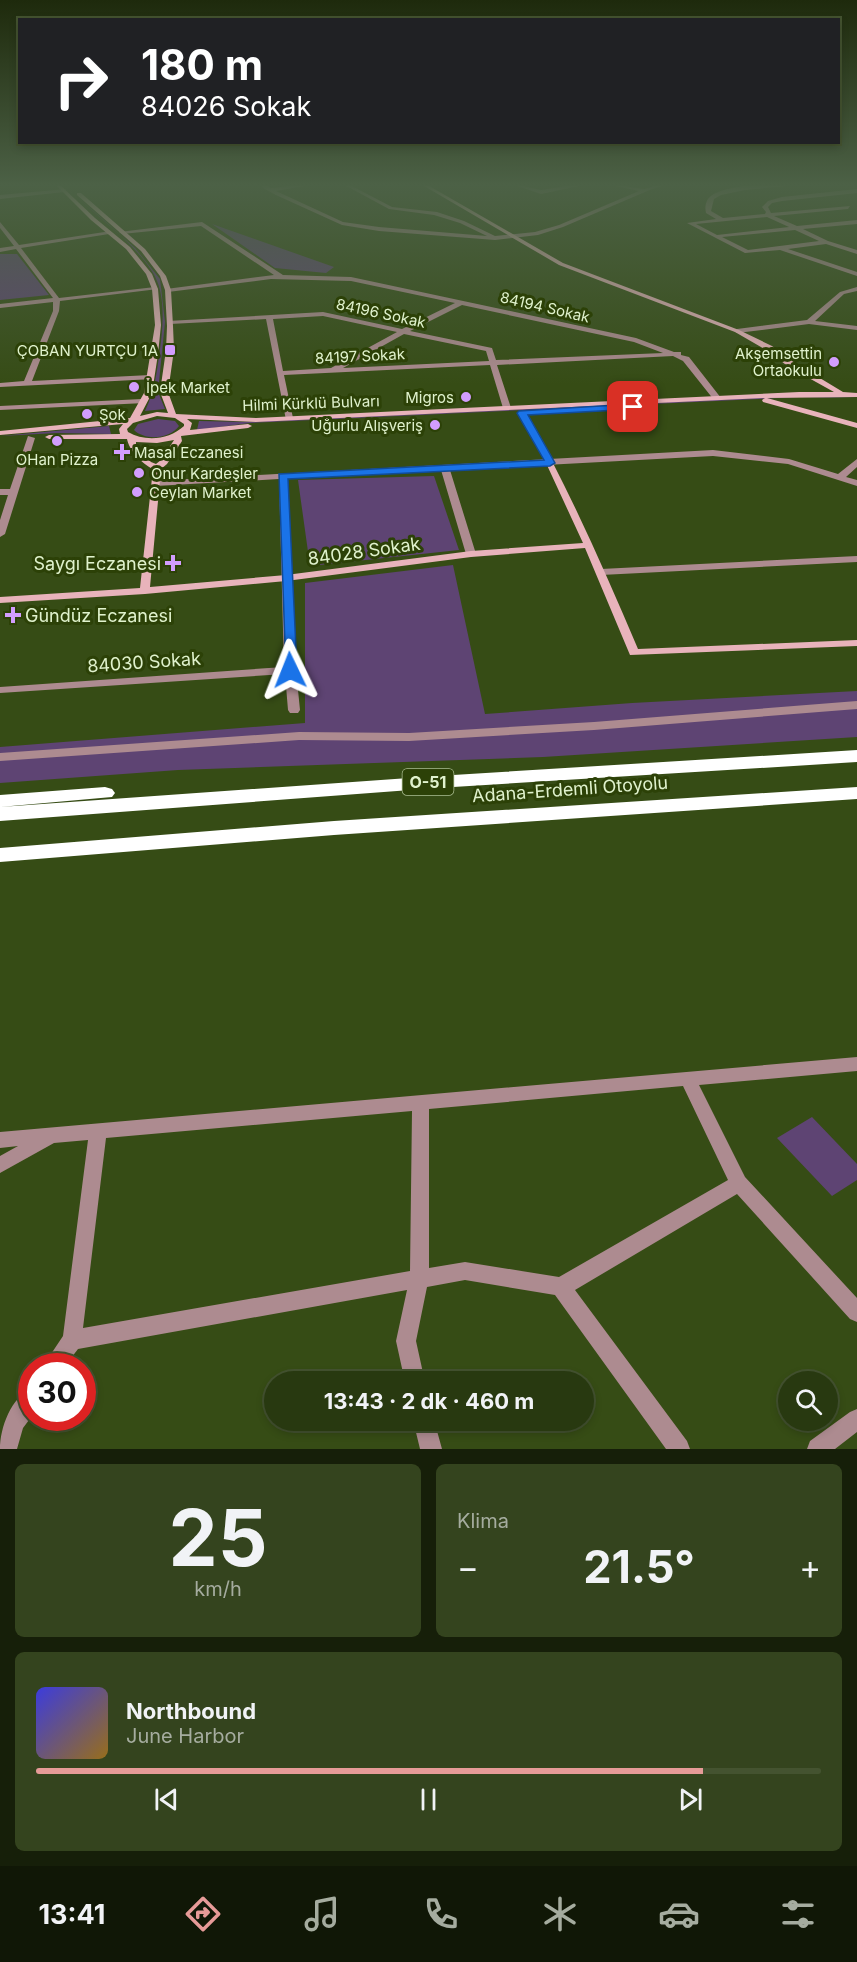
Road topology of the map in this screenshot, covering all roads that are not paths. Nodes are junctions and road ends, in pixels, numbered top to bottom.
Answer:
1 (21, 251) edge
2 (128, 251) edge
3 (143, 251) edge
4 (242, 251) edge
5 (537, 251) edge
6 (787, 251) edge
7 (857, 274) edge
8 (281, 277) junction
9 (155, 289) junction
10 (857, 289) edge
11 (168, 290) junction
12 (57, 299) junction
13 (463, 302) junction
14 (0, 306) edge
15 (269, 317) junction
16 (170, 322) junction
17 (809, 322) junction
18 (857, 328) edge
19 (404, 331) junction
20 (737, 331) junction
21 (636, 340) junction
22 (678, 354) junction
23 (575, 360) junction
24 (493, 363) junction
25 (792, 365) junction
26 (280, 373) junction
27 (150, 377) junction
28 (800, 378) dead end
29 (27, 384) junction
30 (0, 385) edge
31 (842, 394) junction
32 (857, 395) edge
33 (717, 398) junction
34 (766, 400) junction
35 (857, 400) edge
36 (142, 401) junction
37 (0, 408) edge
38 (507, 408) junction
39 (522, 413) junction
40 (175, 416) junction
41 (289, 418) junction
42 (132, 420) junction
43 (857, 426) edge
44 (0, 433) edge
45 (179, 434) junction
46 (130, 437) junction
47 (32, 438) junction
48 (0, 440) edge
49 (857, 462) edge
50 (550, 463) junction
51 (157, 468) junction
52 (445, 468) junction
53 (283, 476) junction
54 (839, 478) junction
55 (155, 483) junction
56 (857, 483) edge
57 (0, 492) edge
58 (12, 492) junction
59 (0, 534) edge
60 (589, 545) junction
61 (471, 554) junction
62 (857, 559) edge
63 (601, 572) junction
64 (286, 578) junction
65 (145, 591) junction
66 (0, 600) edge
67 (857, 643) edge
68 (290, 670) junction
69 (0, 690) edge
70 (857, 705) edge
71 (294, 710) dead end
72 (857, 756) edge
73 (0, 757) edge
74 (437, 782) junction
75 (857, 793) edge
76 (0, 801) edge
77 (0, 814) edge
78 (68, 849) junction
79 (0, 855) edge
80 (0, 863) edge
81 (857, 1064) edge
82 (688, 1080) junction
83 (420, 1103) junction
84 (98, 1131) junction
85 (53, 1135) junction
86 (0, 1140) edge
87 (0, 1166) edge
88 (739, 1183) junction
89 (419, 1280) junction
90 (561, 1287) junction
91 (857, 1312) edge
92 (72, 1340) junction
93 (63, 1353) edge
94 (413, 1371) edge
95 (18, 1417) edge
96 (857, 1419) edge
97 (426, 1431) edge
98 (6, 1449) edge
99 (431, 1449) edge
100 (679, 1449) edge
101 (818, 1449) edge

1 - 12 street
2 - 9 main road
3 - 11 main road
4 - 8 street
5 - 20 main road
6 - 7 street
8 - 11 street, 84194 Sokak
8 - 13 street, 84194 Sokak
9 - 12 street
9 - 27 main road
10 - 17 street
11 - 16 main road
12 - 14 street
12 - 29 street
13 - 19 street
13 - 21 street, 84194 Sokak
15 - 16 street, 84196 Sokak
15 - 19 street, 84196 Sokak
15 - 26 street
16 - 40 main road
17 - 18 street
17 - 20 street
19 - 24 street, 84196 Sokak
19 - 26 street, 84197 Sokak
20 - 25 main road
21 - 22 street, 84194 Sokak
21 - 23 street
22 - 23 street
22 - 33 street, 84194 Sokak
23 - 24 street, 84197 Sokak
24 - 26 street, 84197 Sokak
24 - 38 street
25 - 28 main road
25 - 31 main road
26 - 41 street
27 - 29 street
27 - 36 main road
29 - 30 street
31 - 32 main road, Hilmi Kürklü Bulvarı
31 - 33 main road, Hilmi Kürklü Bulvarı
33 - 38 main road, Hilmi Kürklü Bulvarı
34 - 35 main road, Hilmi Kürklü Bulvarı
34 - 39 main road, Hilmi Kürklü Bulvarı
34 - 43 main road
36 - 37 street
36 - 42 main road
38 - 41 main road, Hilmi Kürklü Bulvarı
39 - 45 main road, Hilmi Kürklü Bulvarı
39 - 50 main road
40 - 41 main road, Hilmi Kürklü Bulvarı
40 - 42 main road, Hilmi Kürklü Bulvarı
40 - 45 main road
42 - 44 main road
42 - 46 main road
45 - 46 main road, Hilmi Kürklü Bulvarı
45 - 51 main road
46 - 47 main road
46 - 51 main road
47 - 48 main road
47 - 58 street
49 - 54 street
50 - 52 street
50 - 54 street
50 - 60 main road
51 - 55 main road
52 - 53 street
52 - 61 street
53 - 55 street
53 - 64 street
54 - 56 street
55 - 65 main road
57 - 58 street
58 - 59 street
60 - 61 main road, 84028 Sokak
60 - 63 main road
61 - 64 main road, 84028 Sokak
62 - 63 street
63 - 67 main road
64 - 65 main road, 84028 Sokak
64 - 68 street
65 - 66 main road, 84028 Sokak
68 - 69 street, 84030 Sokak
68 - 71 street
70 - 73 street
72 - 74 highway, Adana-Erdemli Otoyolu / O-51
74 - 76 highway
74 - 77 highway, Adana-Erdemli Otoyolu / O-51
75 - 78 highway, Adana-Erdemli Otoyolu / O-51
78 - 79 highway, Adana-Erdemli Otoyolu / O-51
78 - 80 highway
81 - 82 street
82 - 83 street
82 - 88 street
83 - 84 street
83 - 89 street
84 - 85 street
84 - 92 street
85 - 86 street
85 - 87 street
88 - 90 street
88 - 91 street
89 - 90 street
89 - 92 street
89 - 94 street
90 - 100 street
92 - 93 street
95 - 98 street
96 - 101 street
97 - 99 street

